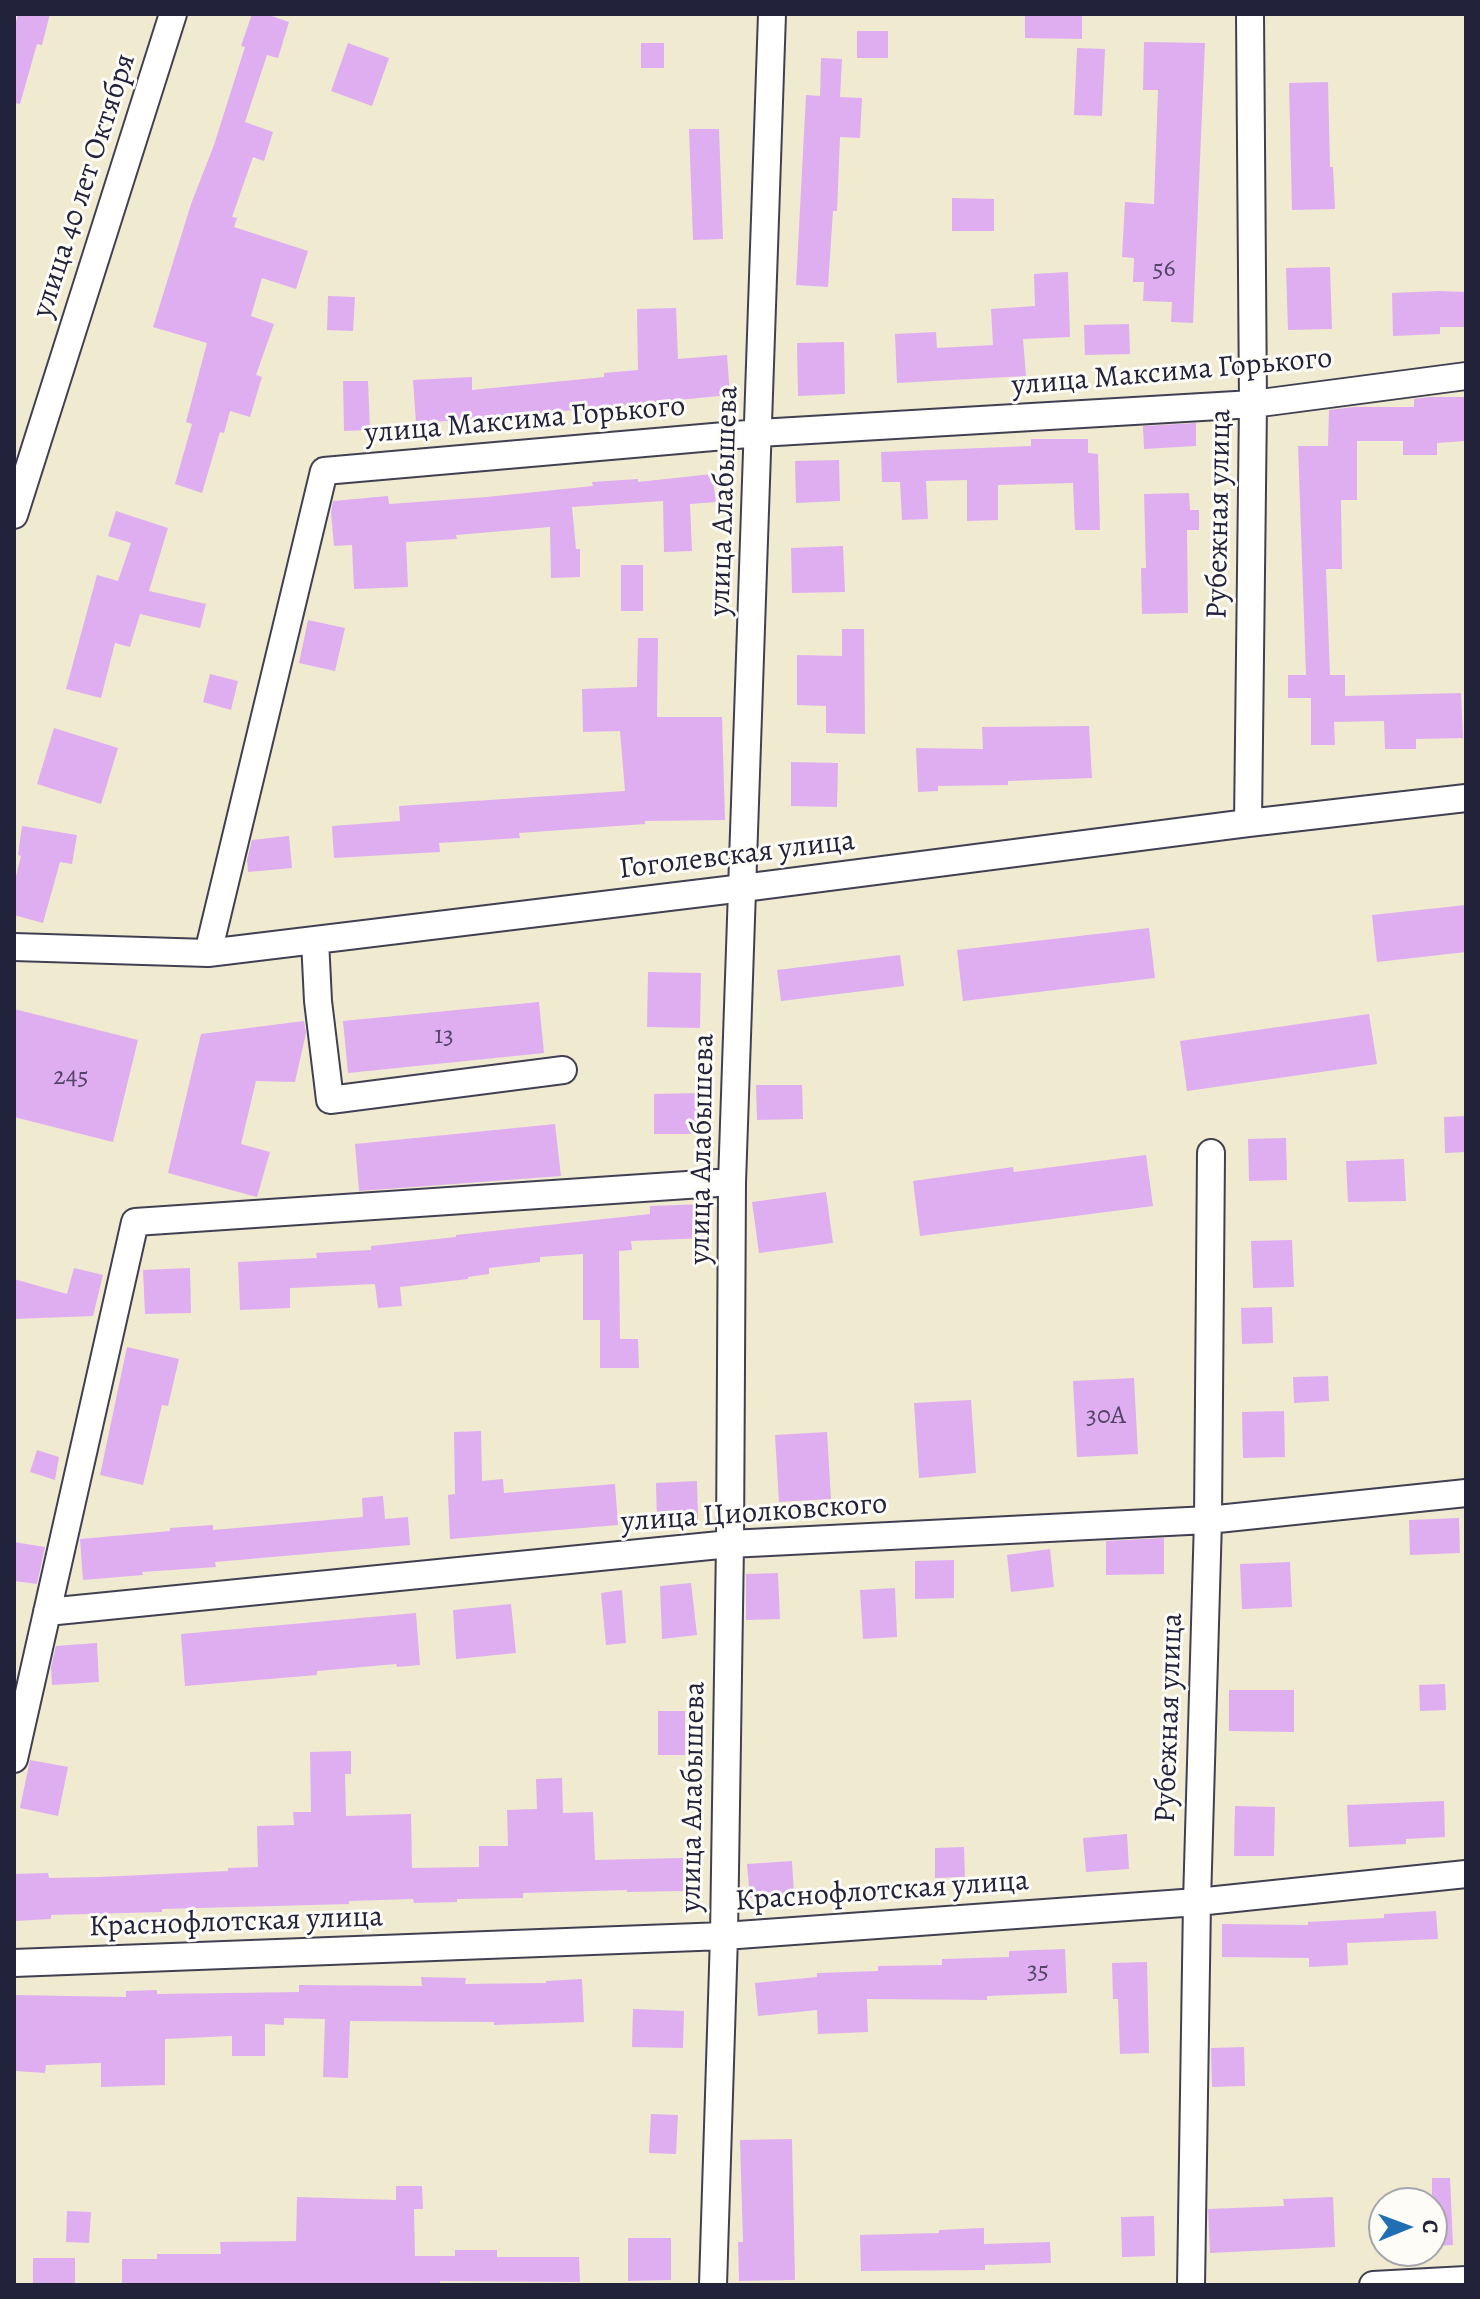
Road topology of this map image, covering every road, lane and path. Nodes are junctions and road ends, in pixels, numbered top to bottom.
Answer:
1 (173, 14) edge
2 (772, 14) edge
3 (1250, 14) edge
4 (1466, 376) edge
5 (1253, 404) junction
6 (759, 433) junction
7 (14, 515) edge
8 (1466, 798) edge
9 (1248, 823) junction
10 (743, 888) junction
11 (315, 940) junction
12 (14, 947) edge
13 (208, 953) junction
14 (563, 1070) dead end
15 (1211, 1153) dead end
16 (732, 1182) junction
17 (1466, 1493) edge
18 (1208, 1520) junction
19 (730, 1544) junction
20 (47, 1612) junction
21 (14, 1759) edge
22 (1466, 1874) edge
23 (1197, 1902) junction
24 (724, 1936) junction
25 (14, 1963) edge
26 (1466, 2280) edge
27 (713, 2285) edge
28 (1191, 2285) edge
29 (1373, 2285) edge

1 - 7 street, улица 40 лет Октября
2 - 6 street, улица Алабышева
3 - 5 street, Рубежная улица
4 - 5 street, улица Максима Горького
5 - 6 street, улица Максима Горького
5 - 9 street, Рубежная улица
6 - 10 street, улица Алабышева
6 - 13 street, улица Максима Горького
8 - 9 street, Гоголевская улица
9 - 10 street, Гоголевская улица
10 - 11 street, Гоголевская улица
10 - 16 street, улица Алабышева
11 - 13 street, Гоголевская улица
11 - 14 street
12 - 13 street, Гоголевская улица
15 - 18 street, Рубежная улица
16 - 19 street, улица Алабышева
16 - 20 street
17 - 18 street, улица Циолковского
18 - 19 street, улица Циолковского
18 - 23 street, Рубежная улица
19 - 20 street, улица Циолковского
19 - 24 street, улица Алабышева
20 - 21 street
22 - 23 street, Краснофлотская улица
23 - 24 street, Краснофлотская улица
23 - 28 street, Рубежная улица
24 - 25 street, Краснофлотская улица
24 - 27 street, улица Алабышева
26 - 29 street

